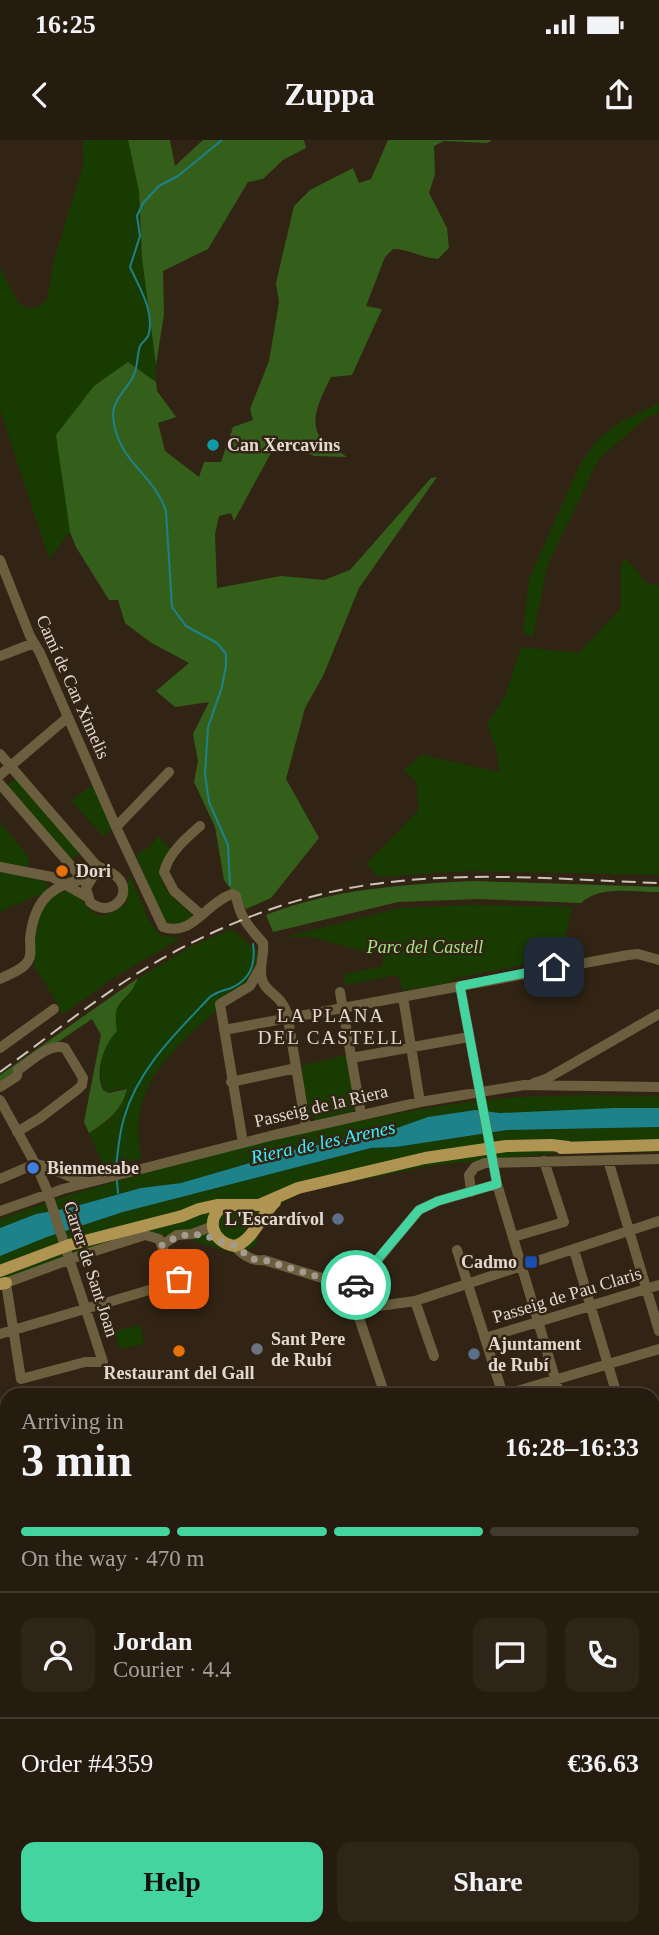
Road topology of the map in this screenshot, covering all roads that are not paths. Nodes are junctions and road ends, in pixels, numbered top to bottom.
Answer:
1 (0, 560) edge
2 (34, 643) junction
3 (0, 656) edge
4 (68, 717) junction
5 (0, 754) edge
6 (11, 766) junction
7 (169, 772) dead end
8 (0, 775) edge
9 (0, 784) edge
10 (200, 826) dead end
11 (116, 827) junction
12 (131, 857) junction
13 (0, 867) edge
14 (111, 873) junction
15 (87, 881) junction
16 (59, 887) junction
17 (88, 897) junction
18 (201, 914) junction
19 (659, 960) edge
20 (261, 967) junction
21 (0, 979) edge
22 (460, 986) junction
23 (241, 992) junction
24 (274, 992) junction
25 (340, 992) dead end
26 (403, 997) junction
27 (343, 1008) junction
28 (54, 1009) dead end
29 (659, 1014) edge
30 (287, 1018) junction
31 (223, 1030) junction
32 (469, 1037) junction
33 (0, 1048) edge
34 (411, 1048) junction
35 (351, 1058) junction
36 (296, 1068) junction
37 (553, 1075) junction
38 (231, 1082) junction
39 (524, 1086) junction
40 (0, 1087) edge
41 (561, 1087) junction
42 (659, 1087) edge
43 (479, 1095) junction
44 (0, 1100) edge
45 (420, 1102) junction
46 (361, 1114) junction
47 (306, 1127) junction
48 (17, 1132) junction
49 (243, 1143) junction
50 (659, 1145) edge
51 (659, 1159) edge
52 (608, 1160) junction
53 (544, 1161) junction
54 (35, 1164) junction
55 (59, 1172) junction
56 (0, 1180) edge
57 (91, 1182) junction
58 (497, 1182) junction
59 (46, 1188) junction
60 (471, 1192) junction
61 (283, 1194) junction
62 (225, 1205) junction
63 (244, 1207) junction
64 (0, 1212) edge
65 (183, 1216) junction
66 (659, 1221) edge
67 (213, 1226) junction
68 (631, 1231) junction
69 (192, 1234) junction
70 (513, 1237) junction
71 (246, 1238) junction
72 (218, 1239) junction
73 (162, 1245) junction
74 (457, 1250) dead end
75 (575, 1250) junction
76 (522, 1268) junction
77 (1, 1280) edge
78 (339, 1284) junction
79 (469, 1284) junction
80 (653, 1287) edge
81 (415, 1301) junction
82 (355, 1306) junction
83 (591, 1306) junction
84 (86, 1309) junction
85 (537, 1322) junction
86 (14, 1330) junction
87 (659, 1331) edge
88 (0, 1334) edge
89 (485, 1338) junction
90 (659, 1349) edge
91 (434, 1356) dead end
92 (608, 1363) junction
93 (556, 1379) junction
94 (383, 1388) edge
95 (501, 1388) edge
96 (526, 1388) edge
97 (559, 1388) edge
98 (615, 1388) edge

1 - 2 street, Camí de Can Ximelis
2 - 3 street
2 - 4 street, Camí de Can Ximelis
4 - 6 street
4 - 11 street, Camí de Can Ximelis
5 - 6 street
6 - 8 street
6 - 14 street
7 - 11 street
9 - 15 street
10 - 18 street
11 - 12 street, Camí de Can Ximelis
12 - 14 street
12 - 18 street, Camí de Can Ximelis
13 - 16 street
14 - 15 street
14 - 17 street
15 - 16 street
15 - 17 street
16 - 17 street
16 - 21 street
18 - 20 street, Camí de Can Ximelis
19 - 22 street
20 - 23 street
20 - 24 street
22 - 26 street
22 - 32 street
23 - 24 street
23 - 31 street
24 - 30 street
25 - 27 street
26 - 27 street
26 - 34 street
27 - 30 street
27 - 35 street
28 - 33 street
29 - 37 street
30 - 31 street
30 - 36 street
31 - 38 street
32 - 34 street
32 - 43 street
34 - 35 street
34 - 45 street
35 - 46 street
36 - 38 street
36 - 47 street
37 - 39 street
37 - 41 street
38 - 49 street
39 - 41 street, Passeig de la Riera
39 - 43 street, Passeig de la Riera
40 - 48 street
41 - 42 street, Passeig de la Riera
43 - 45 street, Passeig de la Riera
43 - 58 street
44 - 48 street, Carrer de Sant Joan
45 - 46 street, Passeig de la Riera
46 - 47 street, Passeig de la Riera
47 - 49 street, Passeig de la Riera
48 - 54 street, Carrer de Sant Joan
49 - 57 street, Passeig de la Riera
50 - 61 main road
51 - 52 street
52 - 53 street
52 - 68 street
53 - 60 street
53 - 70 street
54 - 55 street
54 - 56 street
54 - 59 street, Carrer de Sant Joan
55 - 57 street
55 - 59 street
57 - 64 street, Passeig de la Riera
58 - 60 street
58 - 70 street
59 - 84 street, Carrer de Sant Joan
60 - 78 street
61 - 63 main road
61 - 71 main road
62 - 63 main road
62 - 65 main road
62 - 67 main road
63 - 71 main road
65 - 67 main road
65 - 77 main road
66 - 68 street
67 - 69 street
67 - 72 main road
68 - 75 street
68 - 80 street
69 - 72 street
69 - 73 street
70 - 76 street
71 - 72 main road
71 - 78 street
73 - 77 street
73 - 84 street
74 - 79 street
75 - 76 street
75 - 83 street
76 - 79 street
76 - 85 street
77 - 86 street
78 - 82 street
79 - 81 street
79 - 89 street
80 - 83 street, Passeig de Pau Claris
80 - 87 street
81 - 82 street
81 - 91 street
82 - 94 street
83 - 85 street, Passeig de Pau Claris
83 - 92 street
84 - 86 street
84 - 86 street, Carrer de Sant Joan
85 - 89 street, Passeig de Pau Claris
85 - 93 street
86 - 88 street
89 - 95 street
90 - 92 street
92 - 93 street
92 - 98 street
93 - 96 street
93 - 97 street

